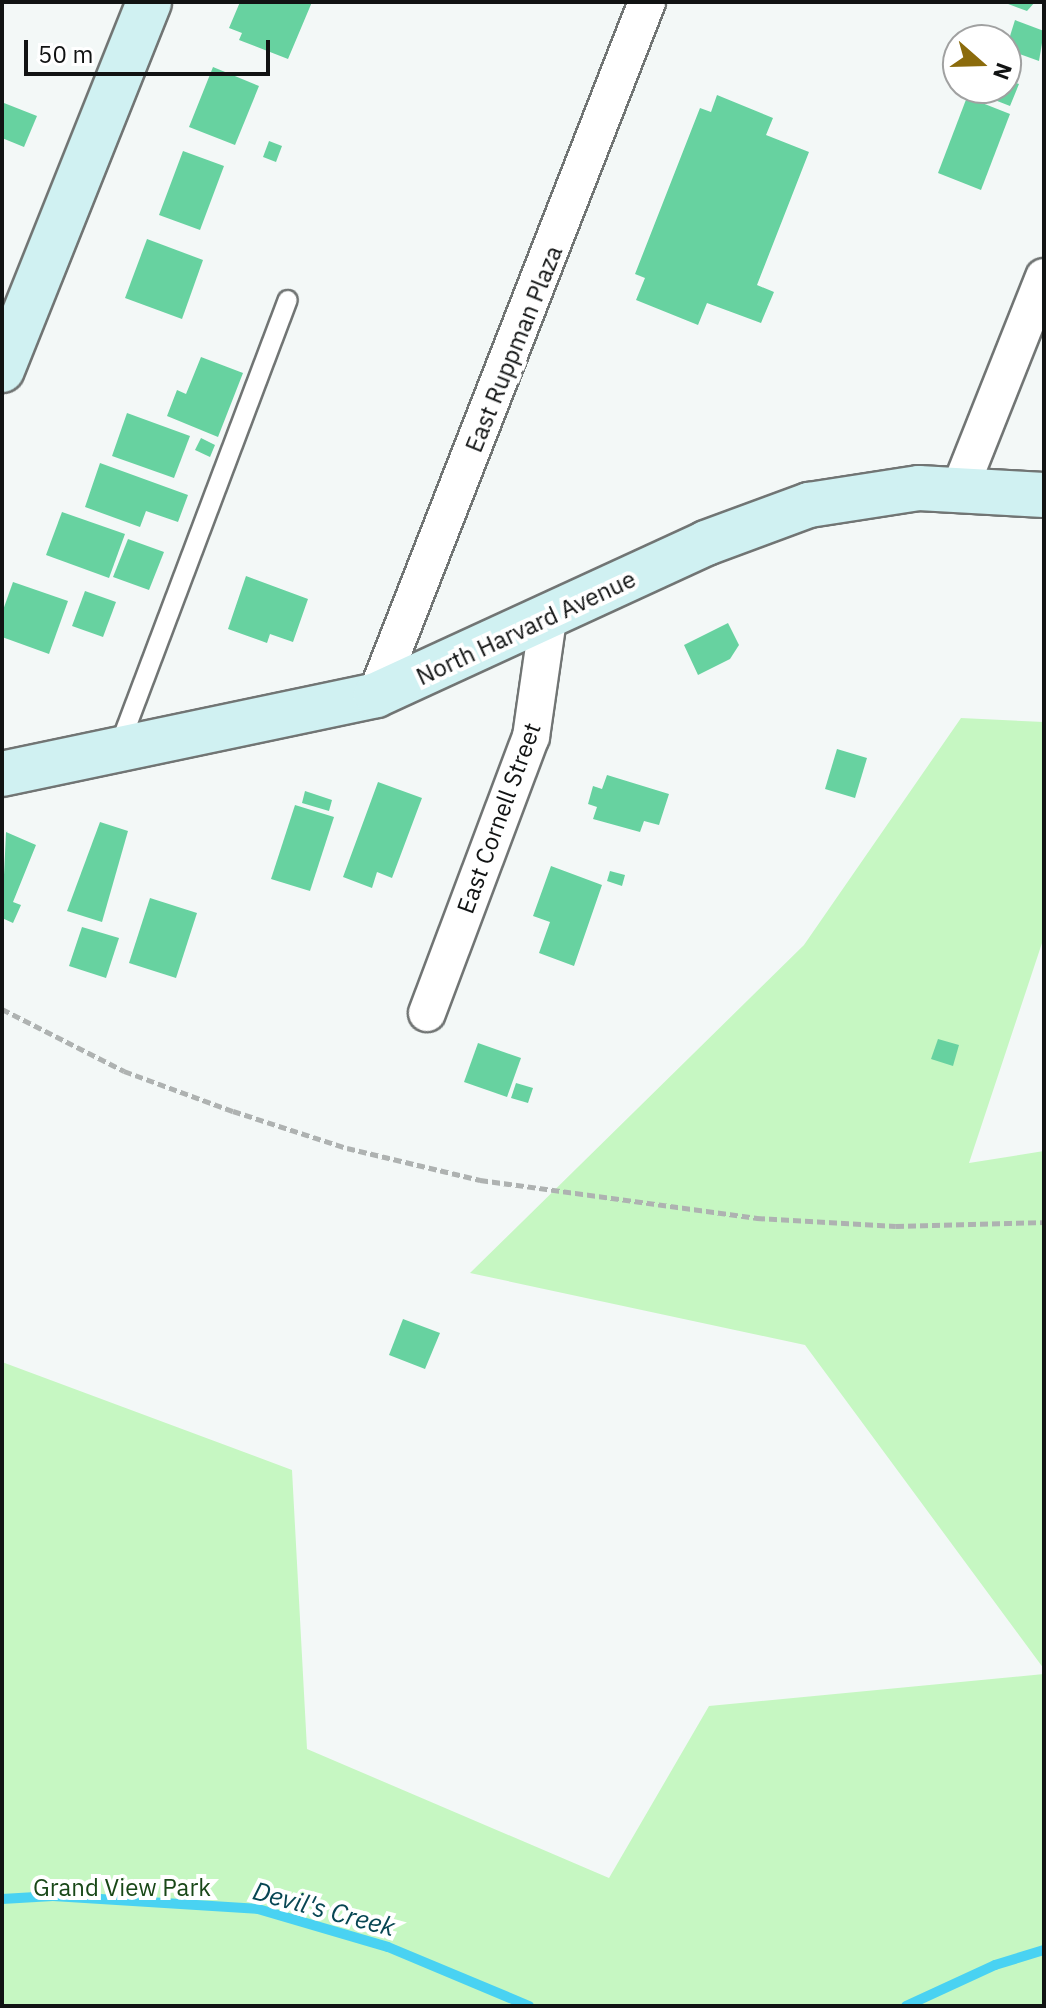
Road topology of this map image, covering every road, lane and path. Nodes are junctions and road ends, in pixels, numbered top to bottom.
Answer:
1 (149, 2) edge
2 (647, 2) edge
3 (1044, 277) edge
4 (288, 300) dead end
5 (2, 370) edge
6 (960, 488) junction
7 (1044, 495) edge
8 (548, 619) junction
9 (376, 695) junction
10 (117, 751) junction
11 (2, 774) edge
12 (2, 1009) edge
13 (427, 1013) dead end
14 (1044, 1222) edge

1 - 5 street
2 - 9 street, East Ruppman Plaza
3 - 6 street
4 - 10 lane
6 - 7 street, North Harvard Avenue
6 - 8 street, North Harvard Avenue
8 - 9 street, North Harvard Avenue
8 - 13 street, East Cornell Street
9 - 10 street, North Harvard Avenue
10 - 11 street, North Harvard Avenue
12 - 14 path

